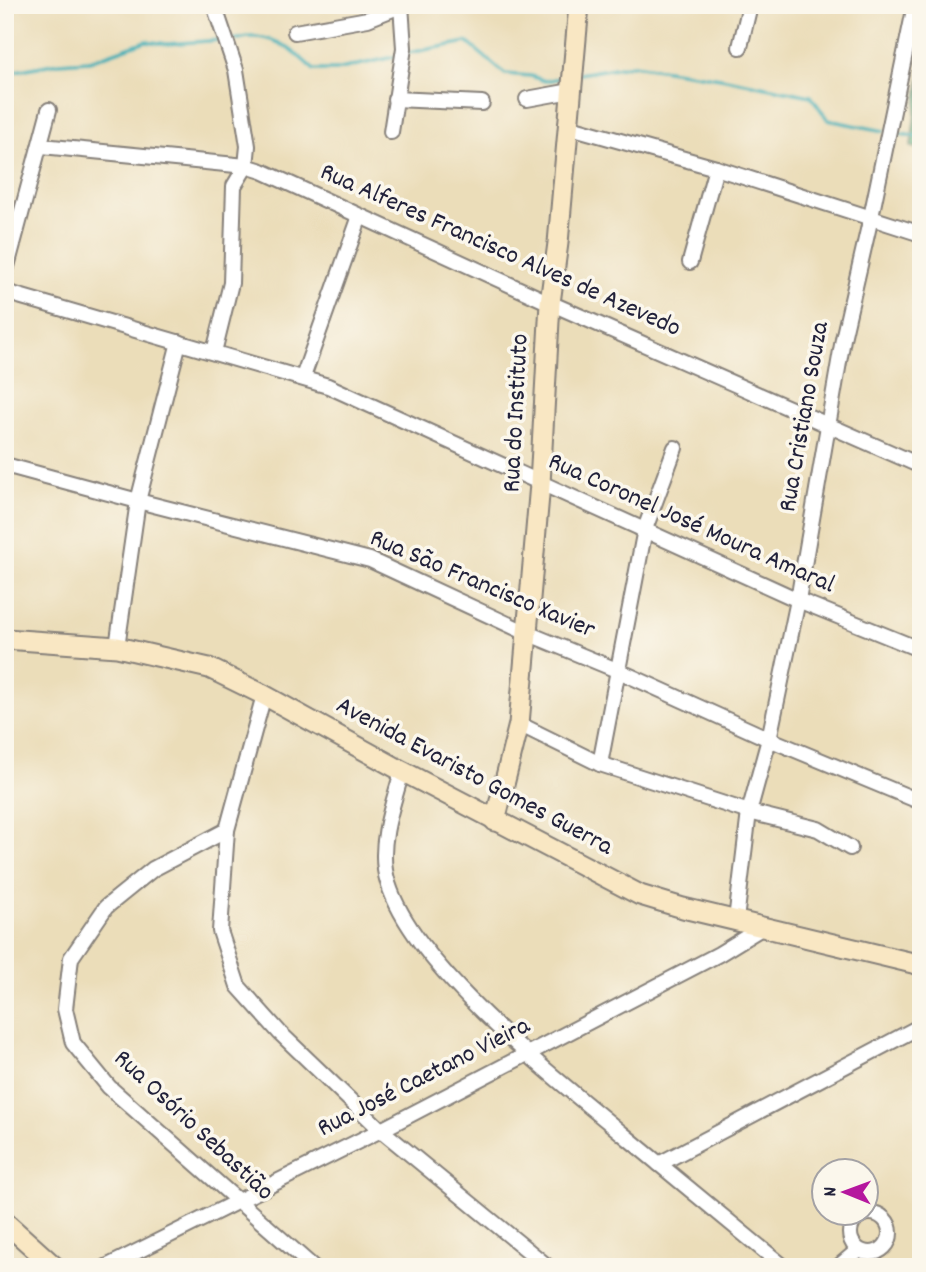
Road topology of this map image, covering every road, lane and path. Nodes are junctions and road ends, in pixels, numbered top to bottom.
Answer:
1 (214, 5) edge
2 (402, 5) edge
3 (579, 5) edge
4 (750, 5) edge
5 (915, 5) edge
6 (295, 33) dead end
7 (740, 47) dead end
8 (571, 91) junction
9 (395, 99) junction
10 (527, 99) dead end
11 (482, 103) dead end
12 (49, 110) dead end
13 (567, 126) junction
14 (391, 132) dead end
15 (41, 146) junction
16 (246, 166) junction
17 (716, 168) junction
18 (360, 216) junction
19 (871, 217) junction
20 (921, 234) edge
21 (690, 262) dead end
22 (5, 274) edge
23 (5, 292) edge
24 (550, 303) junction
25 (179, 342) junction
26 (214, 352) junction
27 (303, 377) junction
28 (828, 424) junction
29 (676, 448) dead end
30 (5, 465) edge
31 (921, 466) edge
32 (540, 484) junction
33 (138, 501) junction
34 (645, 528) junction
35 (798, 600) junction
36 (527, 633) junction
37 (5, 639) edge
38 (117, 647) junction
39 (921, 650) edge
40 (619, 671) junction
41 (264, 695) junction
42 (519, 724) junction
43 (769, 739) junction
44 (600, 764) junction
45 (401, 771) junction
46 (921, 802) edge
47 (749, 812) junction
48 (495, 821) junction
49 (227, 830) junction
50 (850, 848) dead end
51 (736, 920) junction
52 (763, 927) junction
53 (921, 965) edge
54 (921, 1026) edge
55 (526, 1053) junction
56 (381, 1130) junction
57 (659, 1164) junction
58 (236, 1201) junction
59 (5, 1222) edge
60 (858, 1250) dead end
61 (54, 1267) edge
62 (106, 1267) edge
63 (313, 1267) edge
64 (548, 1267) edge
65 (784, 1267) edge
66 (838, 1267) edge

1 - 16 street
2 - 6 street
2 - 9 street
3 - 8 main road, Rua do Instituto
4 - 7 street
5 - 19 street, Rua Cristiano Souza
8 - 10 street
8 - 13 main road, Rua do Instituto
9 - 11 street
9 - 14 street
12 - 15 street
13 - 17 street
13 - 24 main road, Rua do Instituto
15 - 16 street, Rua Alferes Francisco Alves de Azevedo
15 - 22 street
16 - 18 street, Rua Alferes Francisco Alves de Azevedo
16 - 26 street
17 - 19 street
17 - 21 street
18 - 24 street, Rua Alferes Francisco Alves de Azevedo
18 - 27 street
19 - 20 street
19 - 28 street, Rua Cristiano Souza
23 - 25 street, Rua Coronel José Moura Amaral
24 - 28 street, Rua Alferes Francisco Alves de Azevedo
24 - 32 main road, Rua do Instituto
25 - 26 street, Rua Coronel José Moura Amaral
25 - 33 street
26 - 27 street, Rua Coronel José Moura Amaral
27 - 32 street, Rua Coronel José Moura Amaral
28 - 31 street, Rua Alferes Francisco Alves de Azevedo
28 - 35 street, Rua Cristiano Souza
29 - 34 street
30 - 33 street, Rua São Francisco Xavier
32 - 34 street, Rua Coronel José Moura Amaral
32 - 36 main road, Rua do Instituto
33 - 36 street, Rua São Francisco Xavier
33 - 38 street
34 - 35 street, Rua Coronel José Moura Amaral
34 - 40 street
35 - 39 street, Rua Coronel José Moura Amaral
35 - 43 street, Rua Cristiano Souza
36 - 40 street, Rua São Francisco Xavier
36 - 42 main road, Rua do Instituto
37 - 38 main road, Avenida Evaristo Gomes Guerra
38 - 41 main road, Avenida Evaristo Gomes Guerra
40 - 43 street, Rua São Francisco Xavier
40 - 44 street
41 - 45 main road, Avenida Evaristo Gomes Guerra
41 - 49 street
42 - 44 street
42 - 48 main road, Rua do Instituto
43 - 46 street, Rua São Francisco Xavier
43 - 47 street, Rua Cristiano Souza
44 - 47 street
45 - 48 main road, Avenida Evaristo Gomes Guerra
45 - 55 street
47 - 50 street
47 - 51 street, Rua Cristiano Souza
48 - 51 main road, Avenida Evaristo Gomes Guerra
49 - 56 street
49 - 58 street, Rua Osório Sebastião
51 - 52 main road, Avenida Evaristo Gomes Guerra
52 - 53 main road, Avenida Evaristo Gomes Guerra
52 - 55 street, Rua José Caetano Vieira
54 - 57 street
55 - 56 street, Rua José Caetano Vieira
55 - 57 street
56 - 58 street, Rua José Caetano Vieira
56 - 64 street
57 - 65 street
58 - 62 street, Rua José Caetano Vieira
58 - 63 street, Rua Osório Sebastião
59 - 61 main road
60 - 66 street

